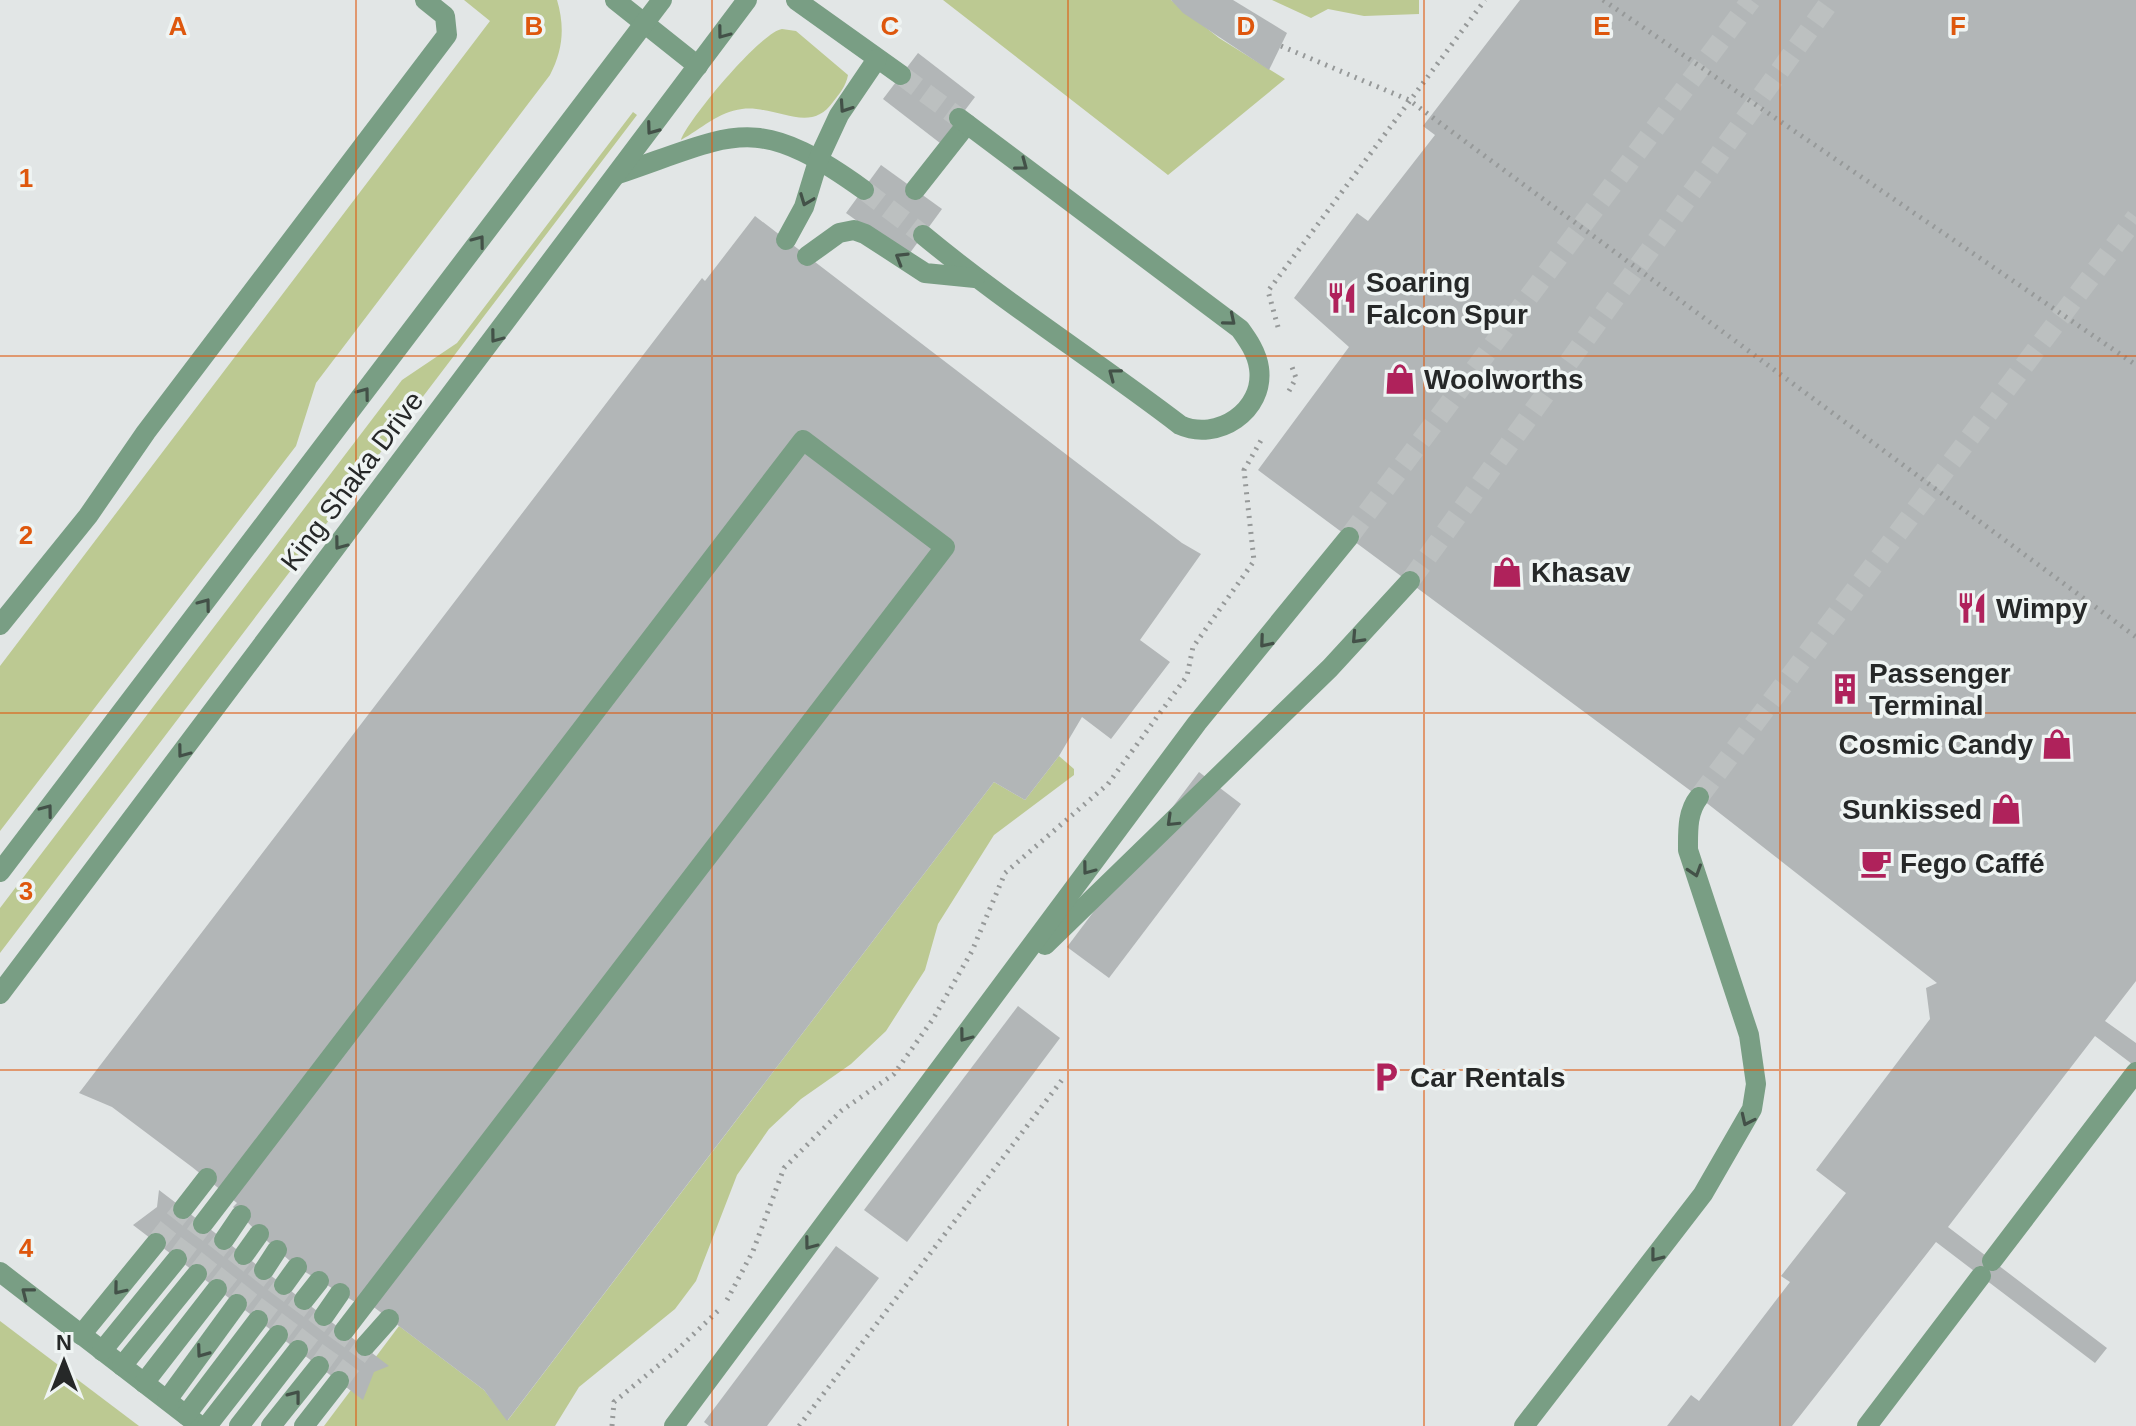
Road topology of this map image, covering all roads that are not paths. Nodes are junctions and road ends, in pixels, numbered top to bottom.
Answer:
1 (425, 0) edge
2 (615, 0) edge
3 (662, 0) edge
4 (747, 0) edge
5 (796, 0) edge
6 (644, 22) junction
7 (877, 59) junction
8 (698, 66) junction
9 (901, 75) tunnel mouth
10 (819, 158) junction
11 (618, 174) junction
12 (864, 190) tunnel mouth
13 (915, 190) dead end
14 (923, 235) tunnel mouth
15 (786, 240) dead end
16 (807, 256) dead end
17 (975, 278) junction
18 (1349, 537) tunnel mouth
19 (1410, 581) tunnel mouth
20 (0, 625) edge
21 (1699, 797) tunnel mouth
22 (0, 872) edge
23 (997, 992) junction
24 (0, 994) edge
25 (2136, 1072) edge
26 (207, 1178) dead end
27 (183, 1209) tunnel mouth
28 (241, 1215) dead end
29 (203, 1224) tunnel mouth
30 (259, 1234) dead end
31 (224, 1240) tunnel mouth
32 (156, 1243) tunnel mouth
33 (277, 1250) dead end
34 (244, 1255) tunnel mouth
35 (177, 1259) tunnel mouth
36 (297, 1267) dead end
37 (264, 1270) tunnel mouth
38 (0, 1272) edge
39 (197, 1274) tunnel mouth
40 (319, 1281) dead end
41 (284, 1285) tunnel mouth
42 (217, 1289) tunnel mouth
43 (340, 1293) dead end
44 (304, 1300) tunnel mouth
45 (237, 1304) tunnel mouth
46 (324, 1316) tunnel mouth
47 (389, 1319) dead end
48 (258, 1320) tunnel mouth
49 (344, 1331) tunnel mouth
50 (81, 1335) junction
51 (278, 1335) tunnel mouth
52 (365, 1346) tunnel mouth
53 (298, 1350) tunnel mouth
54 (102, 1351) junction
55 (122, 1366) junction
56 (319, 1366) tunnel mouth
57 (339, 1381) tunnel mouth
58 (144, 1383) junction
59 (167, 1400) junction
60 (193, 1420) edge
61 (207, 1426) edge
62 (239, 1426) edge
63 (271, 1426) edge
64 (304, 1426) edge
65 (674, 1426) edge
66 (1524, 1426) edge
67 (1867, 1426) edge

1 - 20 street
2 - 6 street
3 - 6 street, King Shaka Drive
4 -> 8 street, King Shaka Drive
5 - 7 street
6 - 8 street
22 -> 6 street, King Shaka Drive
7 - 9 street
7 -> 10 street
8 -> 11 street, King Shaka Drive
10 - 11 street
10 - 12 street
10 -> 15 street
11 -> 24 street, King Shaka Drive
13 -> 17 street
14 - 17 street
17 -> 16 street
18 -> 23 street
19 -> 23 street
21 -> 66 street
23 -> 65 street
25 - 67 street
26 - 27 street
28 - 31 street
29 - 49 street
30 - 34 street
32 -> 50 street
33 - 37 street
35 - 54 street
36 - 41 street
50 -> 38 street
39 - 55 street
40 - 44 street
42 - 58 street
43 - 46 street
45 -> 59 street
47 - 52 street
48 - 60 street
50 - 54 street
51 - 61 street
53 - 62 street
54 - 55 street
55 - 58 street
63 -> 56 street
57 - 64 street
58 - 59 street
59 - 60 street

